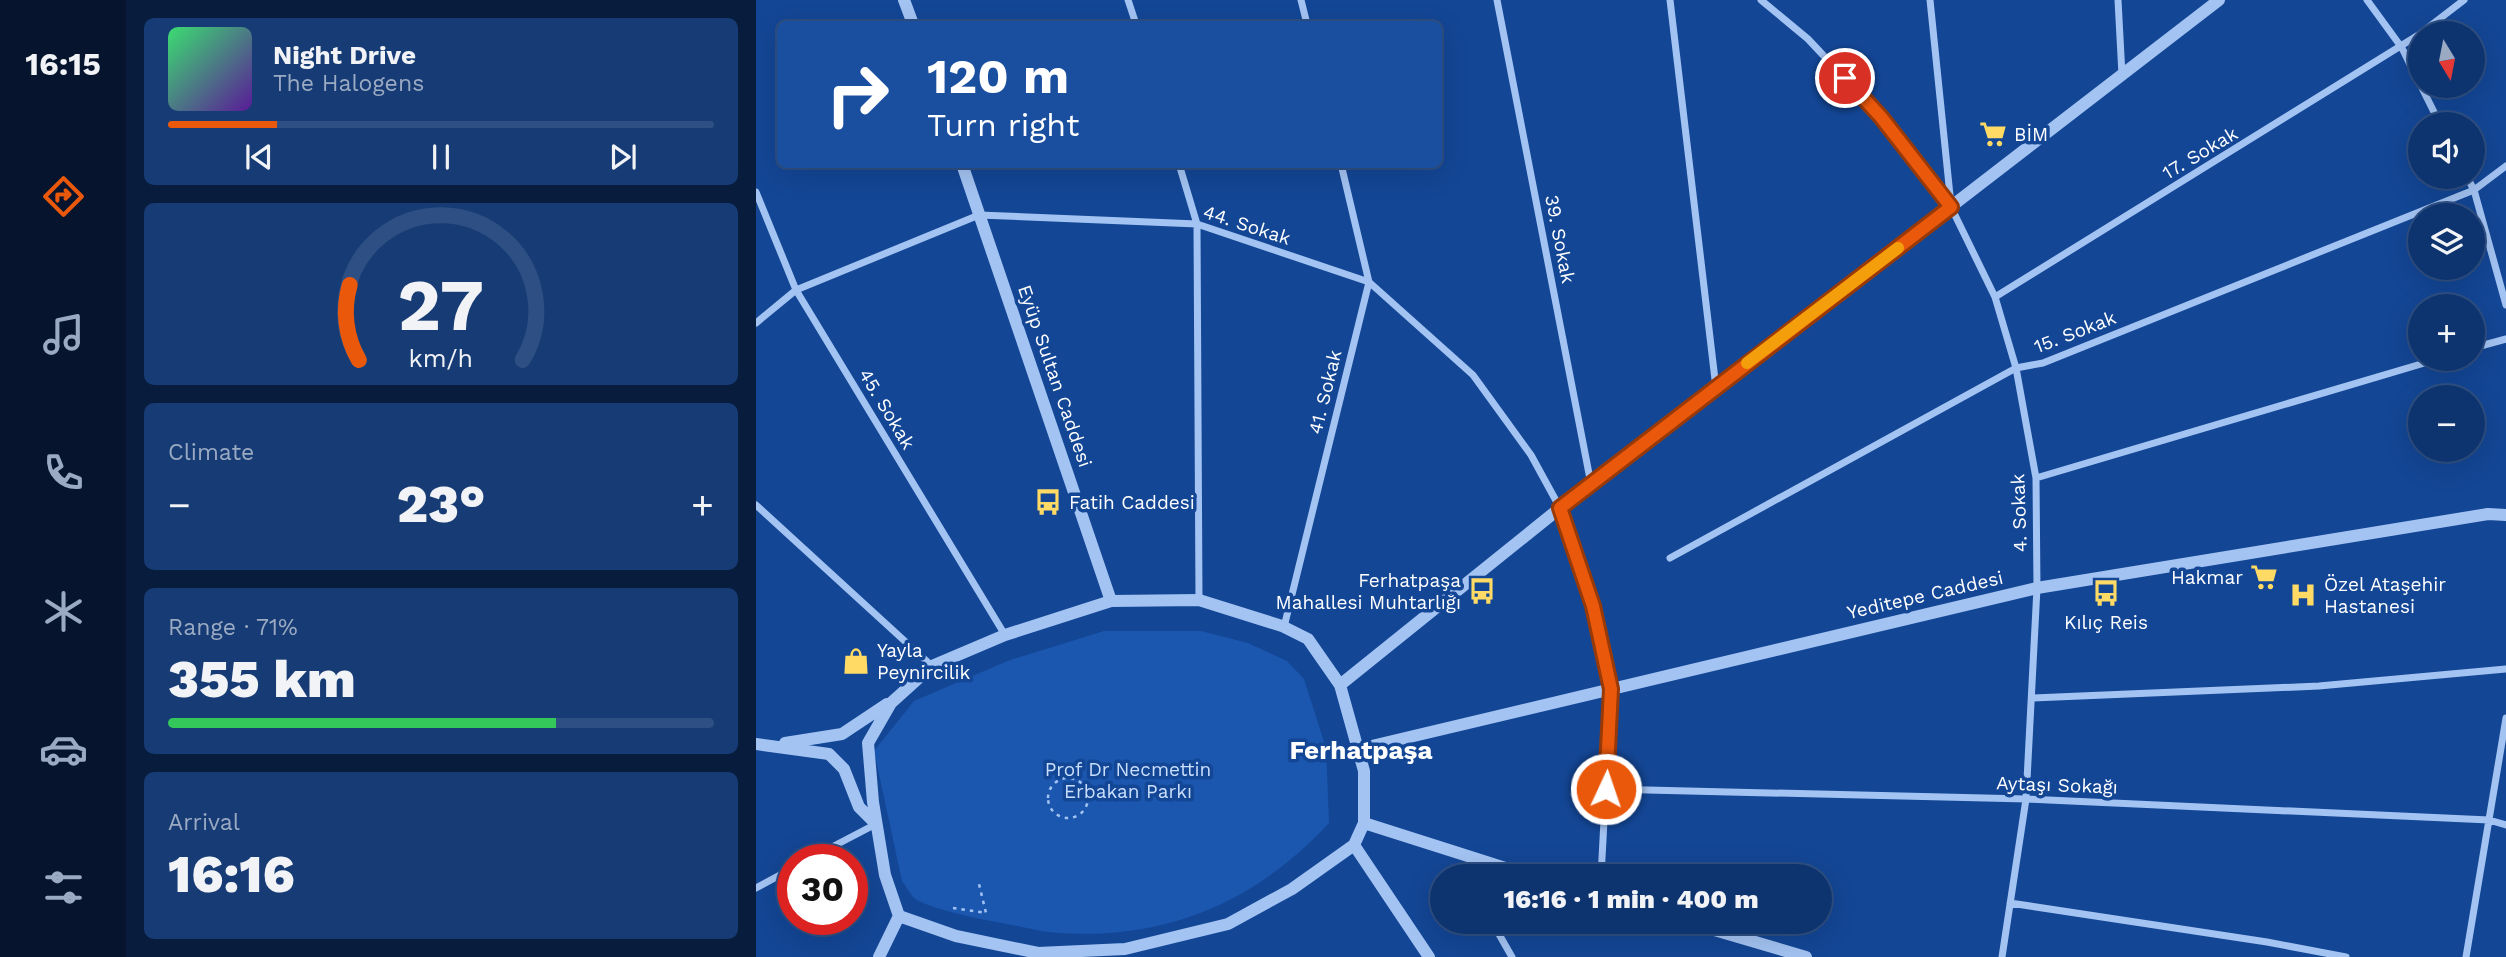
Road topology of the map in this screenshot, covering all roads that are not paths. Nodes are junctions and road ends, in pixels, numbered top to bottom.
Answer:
1 (904, 0) edge
2 (1128, 0) edge
3 (1301, 0) edge
4 (1497, 0) edge
5 (1671, 0) edge
6 (1760, 0) edge
7 (1930, 0) edge
8 (2118, 0) edge
9 (2219, 0) edge
10 (2367, 0) edge
11 (2464, 0) edge
12 (912, 21) edge
13 (1135, 21) edge
14 (1306, 21) edge
15 (2437, 21) edge
16 (2408, 44) edge
17 (2402, 48) junction
18 (2408, 60) edge
19 (2122, 75) junction
20 (2506, 166) edge
21 (963, 168) edge
22 (1180, 168) edge
23 (1341, 168) edge
24 (2474, 190) junction
25 (756, 192) edge
26 (1951, 207) junction
27 (979, 215) junction
28 (1197, 224) junction
29 (1369, 282) junction
30 (796, 290) junction
31 (1995, 296) junction
32 (2506, 305) edge
33 (756, 323) edge
34 (2506, 339) edge
35 (2485, 345) edge
36 (2016, 368) junction
37 (2408, 368) edge
38 (1716, 388) junction
39 (2036, 478) junction
40 (1591, 484) junction
41 (756, 505) edge
42 (1560, 508) junction
43 (2506, 514) edge
44 (1670, 558) dead end
45 (2037, 588) junction
46 (1199, 600) junction
47 (1111, 601) junction
48 (1284, 627) junction
49 (1005, 635) junction
50 (932, 666) junction
51 (2506, 669) edge
52 (1340, 685) junction
53 (1611, 689) junction
54 (2033, 698) junction
55 (895, 699) junction
56 (2506, 718) edge
57 (756, 744) edge
58 (775, 744) junction
59 (1359, 749) junction
60 (1606, 789) junction
61 (2026, 799) junction
62 (2489, 820) junction
63 (1364, 823) junction
64 (876, 824) junction
65 (2506, 825) edge
66 (838, 844) edge
67 (1354, 845) junction
68 (1475, 859) junction
69 (1476, 864) edge
70 (1492, 864) edge
71 (1602, 864) edge
72 (777, 877) edge
73 (756, 888) edge
74 (2010, 903) junction
75 (899, 916) junction
76 (1499, 934) edge
77 (1728, 934) edge
78 (1126, 953) edge
79 (879, 957) edge
80 (1429, 957) edge
81 (1512, 957) edge
82 (1806, 957) edge
83 (2002, 957) edge
84 (2346, 957) edge
85 (2466, 957) edge

1 - 12 street
2 - 13 street
3 - 14 street
4 - 40 street, 39. Sokak
5 - 38 street
6 - 26 street
7 - 26 street
8 - 19 street
9 - 19 street
10 - 17 street
11 - 15 street, 17. Sokak
16 - 17 street, 17. Sokak
17 - 18 street
17 - 31 street, 17. Sokak
19 - 26 street
20 - 24 street, 15. Sokak
21 - 27 street, Eyüp Sultan Caddesi
22 - 28 street
23 - 29 street, 41. Sokak
24 - 32 street
24 - 36 street, 15. Sokak
25 - 30 street, 45. Sokak
26 - 31 street, 4. Sokak
26 - 38 street
27 - 28 street, 44. Sokak
27 - 30 street, 44. Sokak
27 - 47 street, Eyüp Sultan Caddesi
28 - 29 street, 44. Sokak
28 - 46 street
29 - 42 street, 44. Sokak
29 - 48 street, 41. Sokak
30 - 33 street, 44. Sokak
30 - 49 street, 45. Sokak
31 - 36 street, 4. Sokak
34 - 35 street
36 - 39 street, 4. Sokak
36 - 44 street, 15. Sokak
37 - 39 street
38 - 40 street
39 - 45 street, 4. Sokak
40 - 42 street
41 - 50 street
42 - 52 street
42 - 53 street, 44. Sokak
43 - 45 street, Yeditepe Caddesi
45 - 53 street, Yeditepe Caddesi
45 - 54 street, 4. Sokak
46 - 47 street
46 - 48 street
47 - 49 street
48 - 52 street
49 - 50 street
50 - 55 street
51 - 54 street
52 - 59 street
53 - 59 street, Yeditepe Caddesi
53 - 60 street, 44. Sokak
54 - 61 street, 4. Sokak
55 - 58 street
55 - 64 street
56 - 62 street
57 - 58 street
58 - 64 street
59 - 63 street
60 - 61 street, Aytaşı Sokağı
60 - 71 street, 44. Sokak
61 - 62 street, Aytaşı Sokağı
61 - 74 street, 4. Sokak
62 - 65 street, Aytaşı Sokağı
62 - 85 street
63 - 67 street
63 - 68 street
64 - 66 street
64 - 75 street
67 - 78 street
67 - 80 street
68 - 69 street
68 - 70 street
72 - 73 street
74 - 83 street, 4. Sokak
74 - 84 street
75 - 78 street
75 - 79 street
76 - 81 street
77 - 82 street

